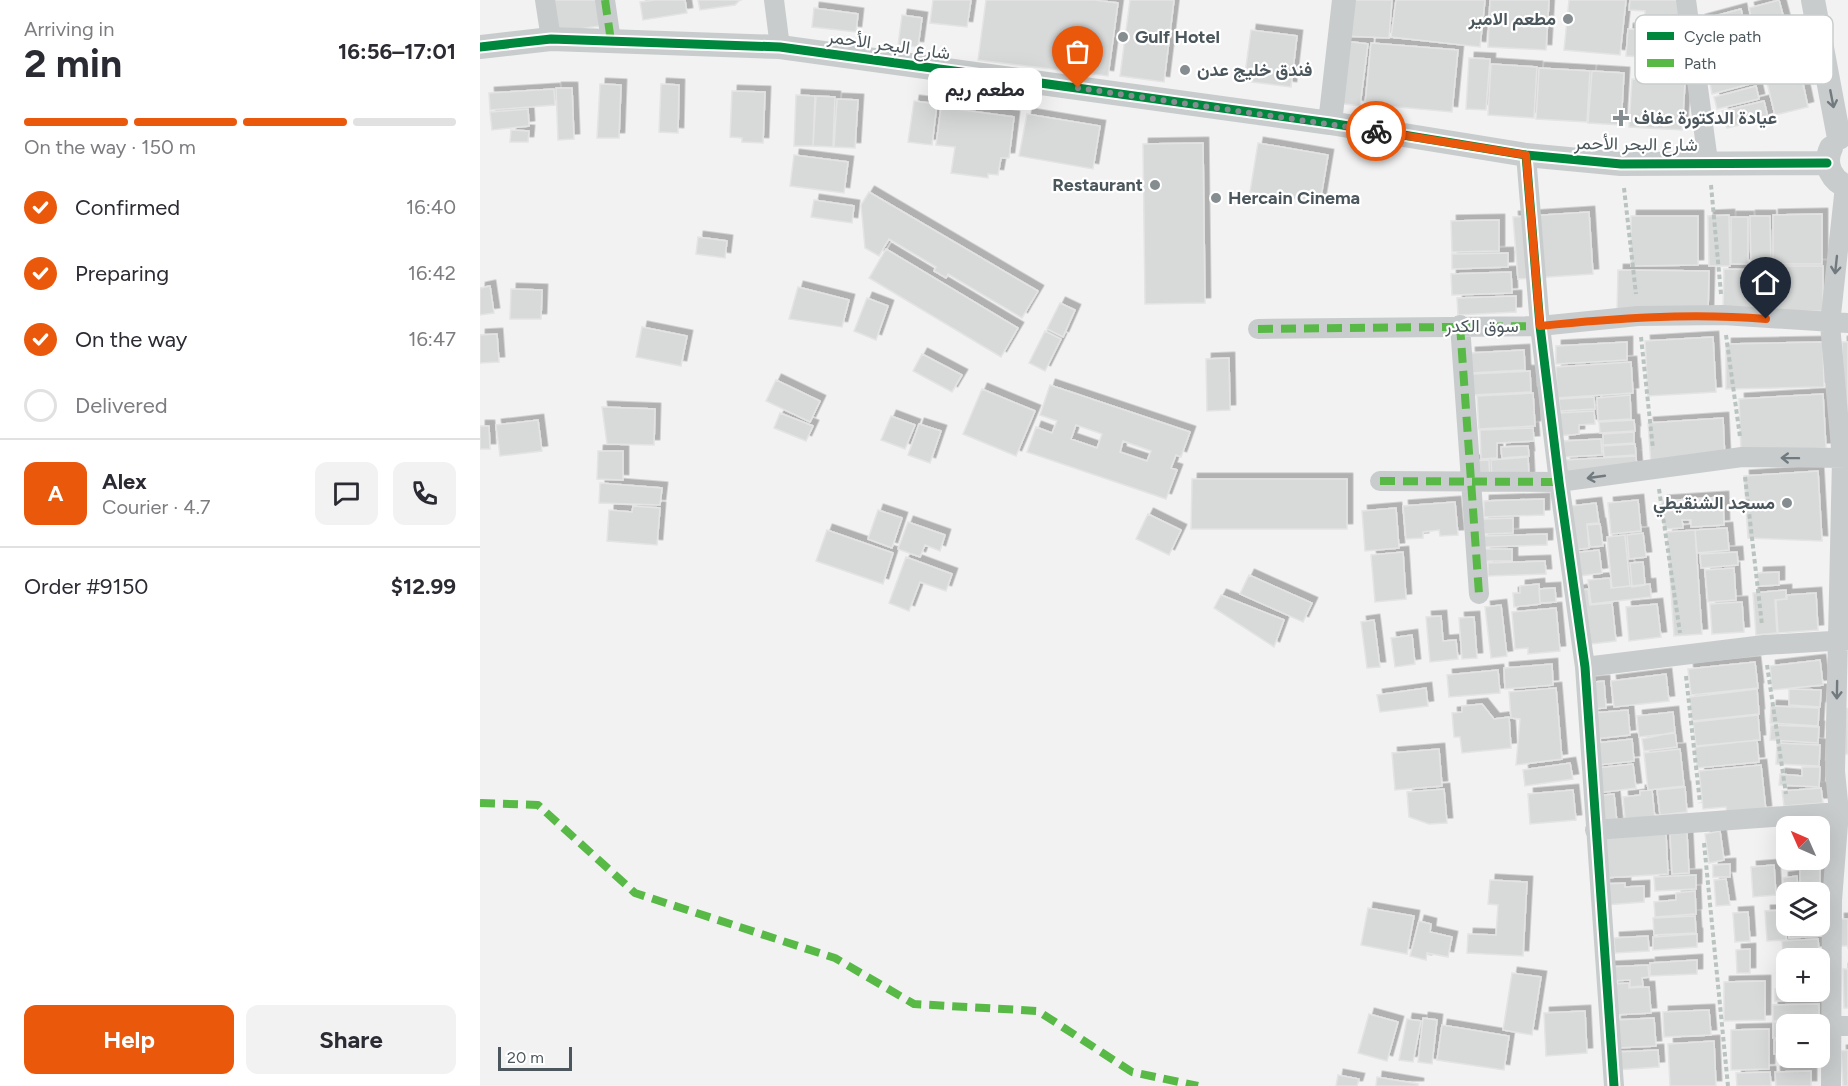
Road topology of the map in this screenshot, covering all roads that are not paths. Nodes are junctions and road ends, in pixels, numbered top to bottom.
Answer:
1 (545, 0) edge
2 (605, 0) edge
3 (774, 0) edge
4 (1344, 0) edge
5 (1686, 0) edge
6 (1813, 0) edge
7 (1688, 15) edge
8 (1816, 15) edge
9 (551, 39) junction
10 (611, 41) junction
11 (480, 47) edge
12 (780, 47) junction
13 (1697, 84) edge
14 (1832, 84) edge
15 (1330, 123) junction
16 (1844, 136) edge
17 (1526, 155) junction
18 (1708, 161) junction
19 (1827, 163) junction
20 (1846, 187) edge
21 (1839, 323) edge
22 (1460, 325) junction
23 (1540, 326) junction
24 (1258, 329) dead end
25 (1845, 458) edge
26 (1380, 481) dead end
27 (1471, 482) junction
28 (1559, 482) junction
29 (1479, 594) dead end
30 (1843, 640) edge
31 (1585, 667) junction
32 (1842, 771) edge
33 (1839, 812) junction
34 (1595, 830) junction
35 (1840, 900) edge
36 (1839, 1026) edge
37 (1614, 1086) edge
38 (1831, 1086) edge

1 - 9 street
2 - 10 street
3 - 12 street
4 - 15 street
5 - 7 street
6 -> 8 street
9 - 10 street, شارع البحر الأحمر
9 - 11 street, شارع البحر الأحمر
10 - 12 street, شارع البحر الأحمر
12 - 15 street, شارع البحر الأحمر
13 - 18 street
14 -> 16 street
15 - 17 street, شارع البحر الأحمر
16 - 19 street
17 - 18 street, شارع البحر الأحمر
17 - 23 street
18 - 19 street, شارع البحر الأحمر
19 - 20 street
20 -> 21 street
21 - 23 street, سوق الكدر
21 - 25 street
22 - 23 street, سوق الكدر
22 - 24 street, سوق الكدر
22 - 27 street
23 - 28 street
25 -> 28 street
25 - 30 street
26 - 27 street
27 - 28 street
27 - 29 street
28 - 31 street
30 - 31 street
30 -> 32 street
31 - 34 street
32 - 33 street
33 - 34 street
33 - 35 street
34 - 37 street
35 - 36 street
36 - 38 street

